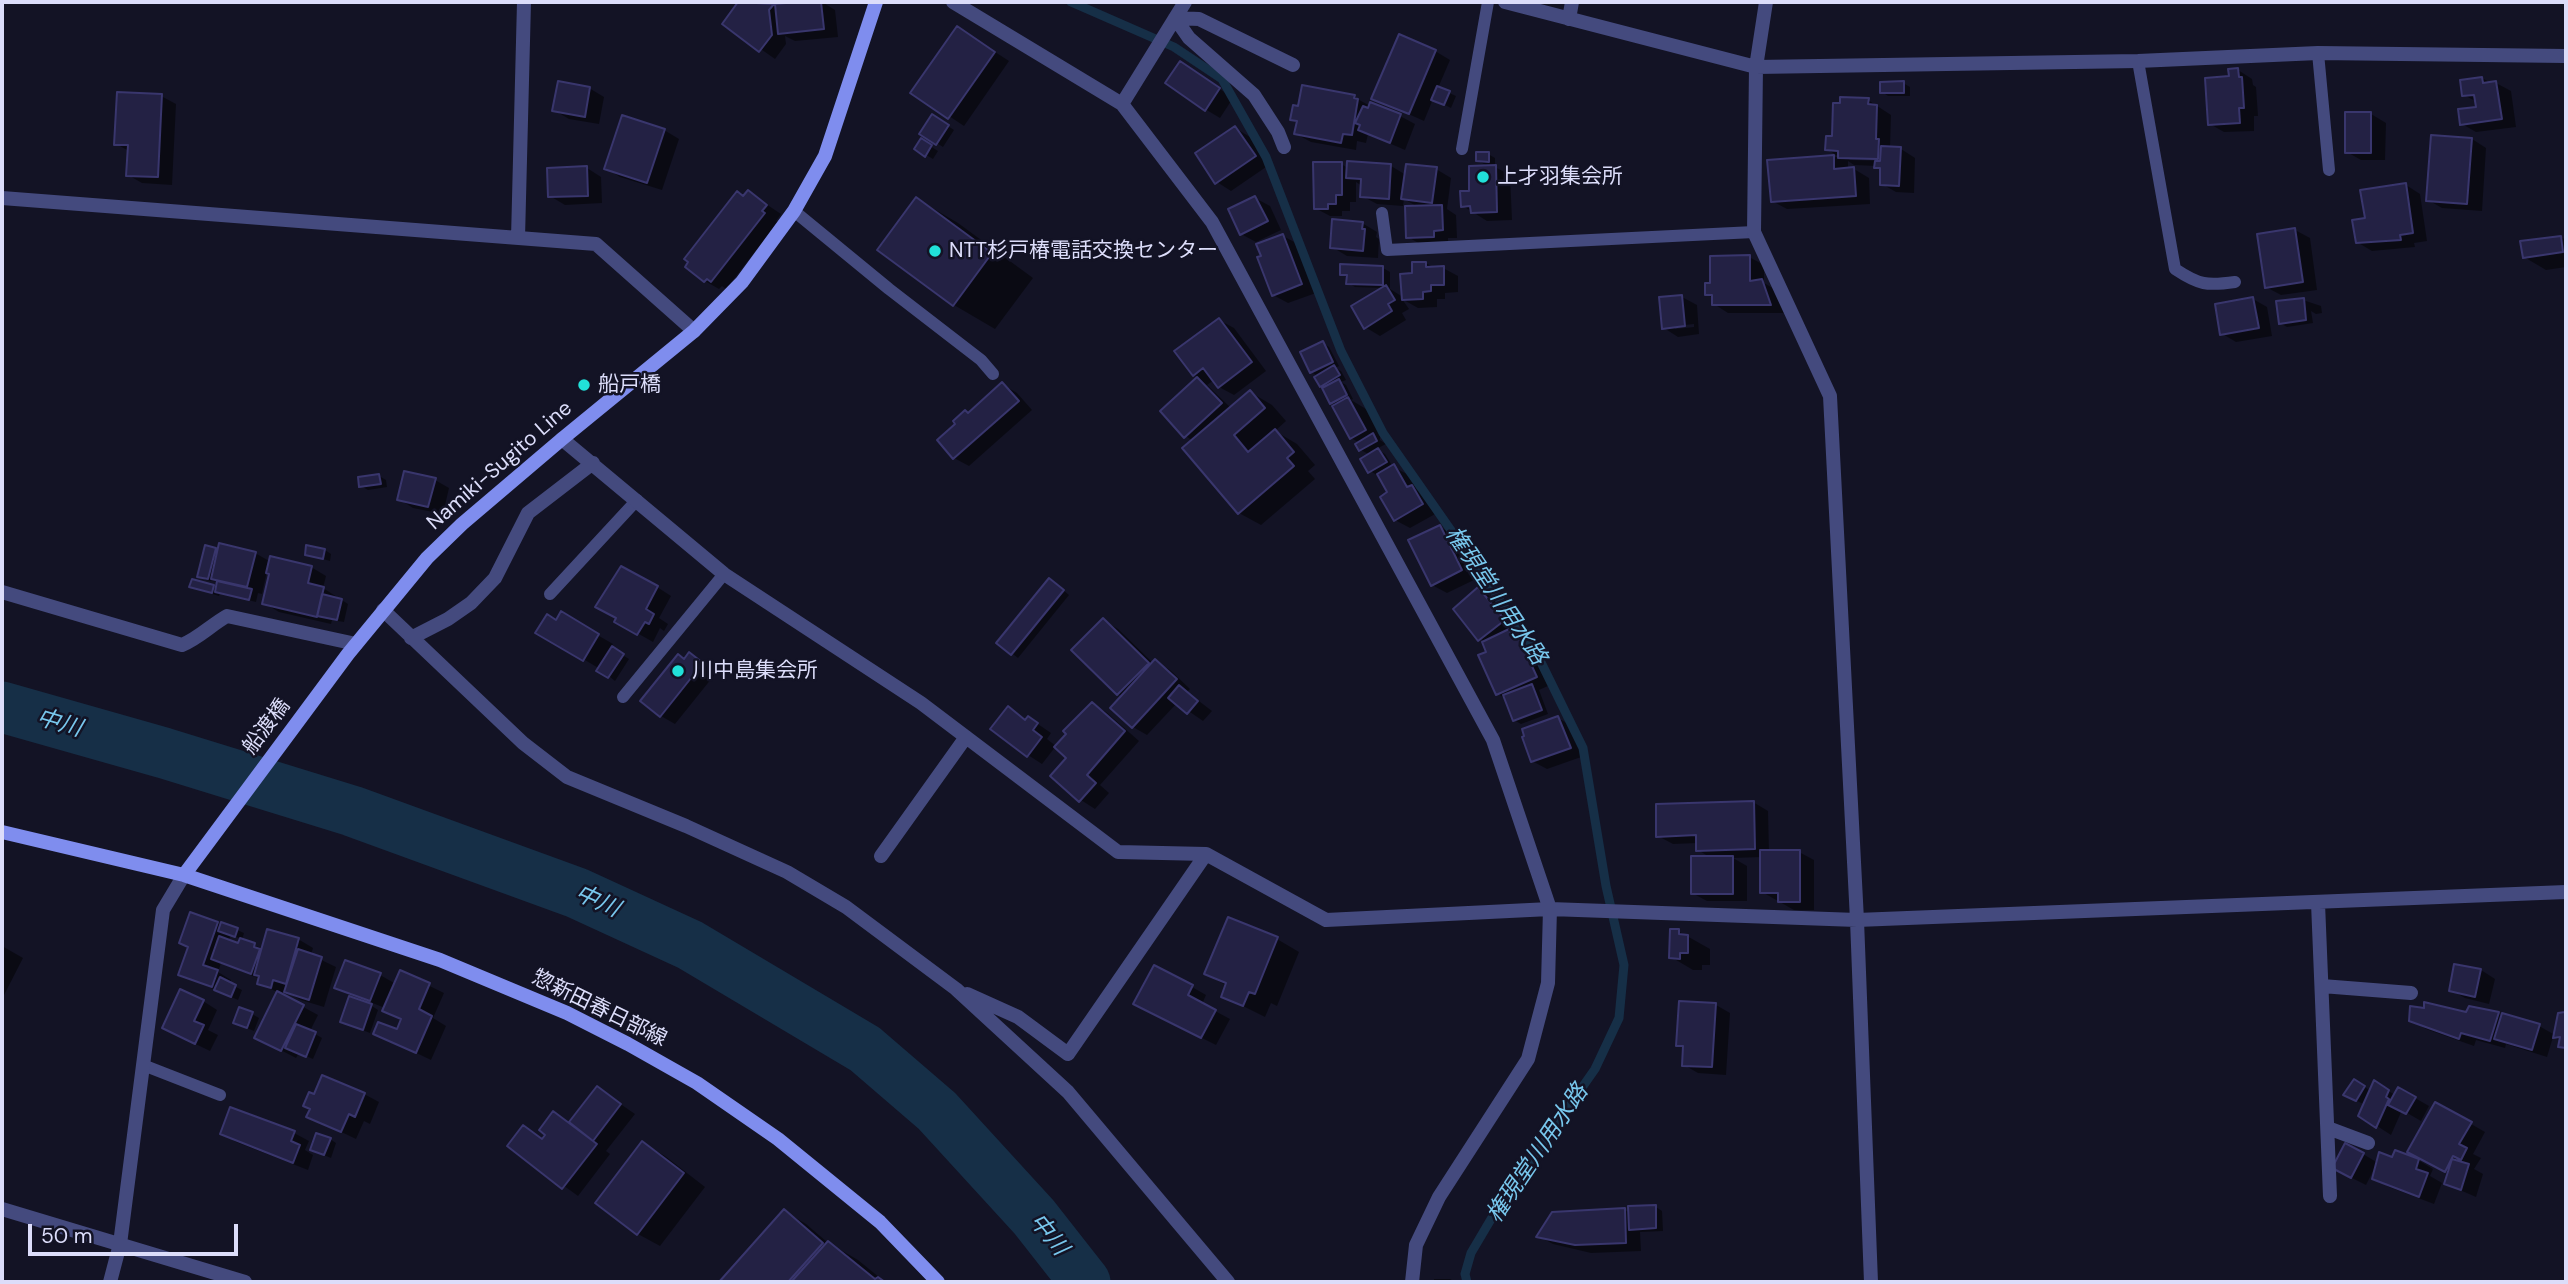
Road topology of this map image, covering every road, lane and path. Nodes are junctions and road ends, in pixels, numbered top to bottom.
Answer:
1 (524, 2) edge
2 (876, 2) edge
3 (953, 2) edge
4 (1185, 2) edge
5 (1488, 2) edge
6 (1505, 2) edge
7 (1572, 2) edge
8 (1766, 2) edge
9 (1175, 18) junction
10 (1569, 19) junction
11 (2318, 53) junction
12 (2566, 56) edge
13 (2138, 61) junction
14 (1293, 65) dead end
15 (1756, 67) junction
16 (1122, 104) junction
17 (1284, 147) dead end
18 (1462, 149) dead end
19 (2329, 170) dead end
20 (2, 198) edge
21 (794, 211) junction
22 (1382, 213) dead end
23 (1754, 232) junction
24 (518, 238) junction
25 (2235, 282) dead end
26 (694, 331) junction
27 (993, 374) dead end
28 (562, 439) junction
29 (593, 463) junction
30 (637, 500) junction
31 (724, 574) junction
32 (2, 592) edge
33 (550, 594) dead end
34 (383, 610) junction
35 (411, 638) junction
36 (352, 649) junction
37 (622, 697) dead end
38 (966, 737) junction
39 (2, 832) edge
40 (1206, 854) junction
41 (881, 856) dead end
42 (184, 875) junction
43 (2566, 892) edge
44 (2318, 903) junction
45 (1550, 909) junction
46 (1857, 920) junction
47 (2322, 986) junction
48 (956, 989) junction
49 (2411, 993) dead end
50 (144, 1065) junction
51 (220, 1095) dead end
52 (2328, 1128) junction
53 (2368, 1143) dead end
54 (2330, 1196) dead end
55 (2, 1209) edge
56 (120, 1244) junction
57 (110, 1282) edge
58 (245, 1282) edge
59 (938, 1282) edge
60 (1227, 1282) edge
61 (1412, 1282) edge
62 (1871, 1282) edge

1 - 24 street
2 - 21 main road, Namiki-Sugito Line
3 - 16 street
4 - 9 street
5 - 18 lane
6 - 10 street
7 - 10 street
8 - 15 street
9 - 14 street
9 - 16 street
9 - 17 street
10 - 15 street
11 - 12 street
11 - 13 street
11 - 19 lane
13 - 15 street
13 - 25 lane
15 - 23 street
16 - 45 street
20 - 24 street
21 - 26 main road, Namiki-Sugito Line
21 - 27 lane
22 - 23 lane
23 - 46 street
24 - 26 street
26 - 28 main road, Namiki-Sugito Line
28 - 29 street
28 - 34 main road, Namiki-Sugito Line
29 - 30 street
29 - 35 street
30 - 31 street
30 - 33 lane
31 - 37 lane
31 - 38 street
32 - 36 street
34 - 35 street
34 - 36 main road, Namiki-Sugito Line
35 - 48 street
36 - 42 main road, 船渡橋
38 - 40 street
38 - 41 street
39 - 42 main road
40 - 45 street
40 - 48 street
42 - 50 street
42 - 59 main road, 惣新田春日部線
43 - 44 street
44 - 46 street
44 - 47 street
45 - 46 street
45 - 61 street
46 - 62 street
47 - 49 street
47 - 52 street
48 - 60 street
50 - 51 lane
50 - 56 street
52 - 53 street
52 - 54 street
55 - 56 street
56 - 57 street
56 - 58 street

